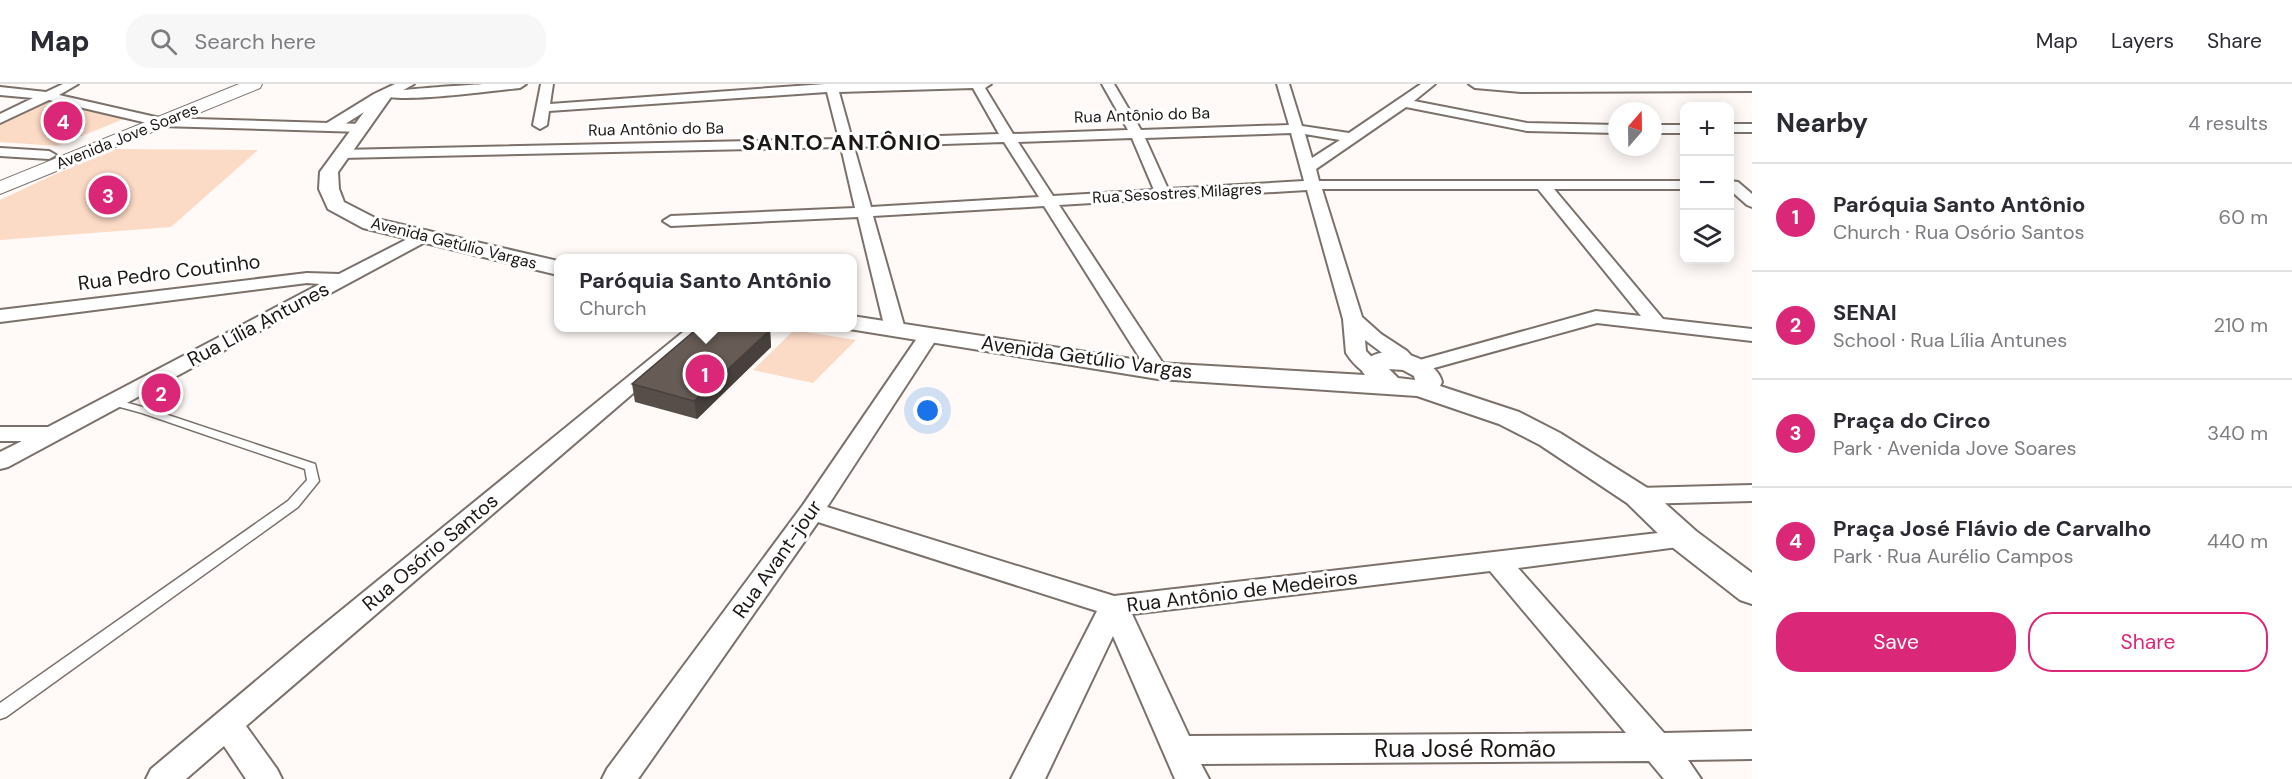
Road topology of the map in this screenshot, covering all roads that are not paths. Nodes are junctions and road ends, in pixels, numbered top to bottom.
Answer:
1 (72, 84) edge
2 (231, 84) edge
3 (254, 84) edge
4 (407, 84) edge
5 (520, 84) edge
6 (547, 84) edge
7 (977, 84) edge
8 (985, 84) edge
9 (1108, 84) edge
10 (1283, 84) edge
11 (1428, 84) edge
12 (1475, 84) edge
13 (831, 86) edge
14 (1752, 87) edge
15 (0, 91) edge
16 (386, 93) junction
17 (50, 96) junction
18 (1404, 103) junction
19 (544, 108) junction
20 (0, 119) edge
21 (140, 119) junction
22 (160, 122) junction
23 (540, 125) dead end
24 (330, 126) junction
25 (362, 128) junction
26 (1734, 128) edge
27 (1752, 128) edge
28 (1296, 129) junction
29 (1608, 129) edge
30 (1662, 129) edge
31 (1680, 129) edge
32 (1136, 133) junction
33 (1349, 137) junction
34 (1009, 138) junction
35 (848, 143) junction
36 (0, 152) edge
37 (341, 154) junction
38 (49, 155) junction
39 (1306, 169) junction
40 (0, 174) edge
41 (1312, 185) junction
42 (1734, 185) edge
43 (1752, 185) edge
44 (1543, 186) junction
45 (1680, 186) edge
46 (1734, 187) edge
47 (0, 188) edge
48 (1163, 194) junction
49 (1049, 201) junction
50 (1752, 202) edge
51 (863, 212) junction
52 (671, 221) dead end
53 (421, 237) junction
54 (554, 267) edge
55 (344, 279) junction
56 (0, 316) edge
57 (1353, 319) junction
58 (857, 324) edge
59 (1657, 324) junction
60 (895, 329) junction
61 (693, 332) edge
62 (929, 335) junction
63 (1752, 335) edge
64 (1158, 371) junction
65 (1406, 374) junction
66 (113, 402) junction
67 (0, 434) edge
68 (53, 434) junction
69 (0, 462) edge
70 (1752, 493) edge
71 (1638, 496) junction
72 (813, 511) junction
73 (1684, 539) junction
74 (1496, 560) junction
75 (1752, 591) edge
76 (1114, 606) junction
77 (0, 712) edge
78 (227, 725) junction
79 (1752, 745) edge
80 (1655, 747) junction
81 (1178, 750) junction
82 (163, 779) edge
83 (265, 779) edge
84 (620, 779) edge
85 (1028, 779) edge
86 (1192, 779) edge
87 (1684, 779) edge

1 - 17 street
2 - 21 main road, Avenida Jove Soares
3 - 22 main road, Avenida Jove Soares
4 - 16 street
5 - 16 street
6 - 19 street
7 - 8 street
7 - 13 street
7 - 34 street
9 - 32 street
10 - 28 street
11 - 18 street
12 - 14 street
13 - 19 street
13 - 35 street
15 - 17 street
16 - 24 street
16 - 25 street, Avenida Getúlio Vargas
17 - 20 street
17 - 21 street
18 - 29 street
18 - 33 street
19 - 23 street
21 - 22 street
21 - 38 main road, Avenida Jove Soares
22 - 24 street
22 - 47 main road, Avenida Jove Soares
24 - 25 street
25 - 37 street, Avenida Getúlio Vargas
26 - 27 street
28 - 32 street, Rua Antônio do Ba
28 - 33 street, Rua Antônio do Ba
28 - 39 street
30 - 31 street
32 - 34 street, Rua Antônio do Ba
32 - 48 street
33 - 39 street
34 - 35 street, Rua Antônio do Ba
34 - 49 street
35 - 37 street, Rua Antônio do Ba
35 - 51 street
36 - 38 street
37 - 53 street, Avenida Getúlio Vargas
38 - 40 main road, Avenida Jove Soares
39 - 41 street
41 - 44 street, Rua Sesostres Milagres
41 - 48 street, Rua Sesostres Milagres
41 - 57 street
42 - 43 street
44 - 45 street, Rua Sesostres Milagres
44 - 59 street
46 - 50 street
48 - 49 street, Rua Sesostres Milagres
49 - 51 street, Rua Sesostres Milagres
49 - 64 street
51 - 52 street, Rua Sesostres Milagres
51 - 60 street
53 - 54 street, Avenida Getúlio Vargas
53 - 55 street, Rua Lília Antunes
55 - 56 street, Rua Pedro Coutinho
55 - 66 street, Rua Lília Antunes
57 - 65 street
57 - 65 street
58 - 60 street, Avenida Getúlio Vargas
59 - 63 street
59 - 65 street
60 - 62 street, Avenida Getúlio Vargas
61 - 78 street, Rua Osório Santos
62 - 64 street, Avenida Getúlio Vargas
62 - 72 street, Rua Avant-jour
64 - 65 street, Avenida Getúlio Vargas
65 - 71 street, Avenida Getúlio Vargas
66 - 68 street, Rua Lília Antunes
66 - 77 lane
67 - 68 street
68 - 69 street, Rua Lília Antunes
70 - 71 street
71 - 73 street, Avenida Getúlio Vargas
72 - 76 street, Rua Antônio de Medeiros
72 - 84 street, Rua Avant-jour
73 - 74 street, Rua Antônio de Medeiros
73 - 75 street, Avenida Getúlio Vargas
74 - 76 street, Rua Antônio de Medeiros
74 - 80 street
76 - 81 street
76 - 85 street
78 - 82 street, Rua Osório Santos
78 - 83 street
79 - 80 street, Rua José Romão
80 - 81 street, Rua José Romão
80 - 87 street
81 - 86 street

